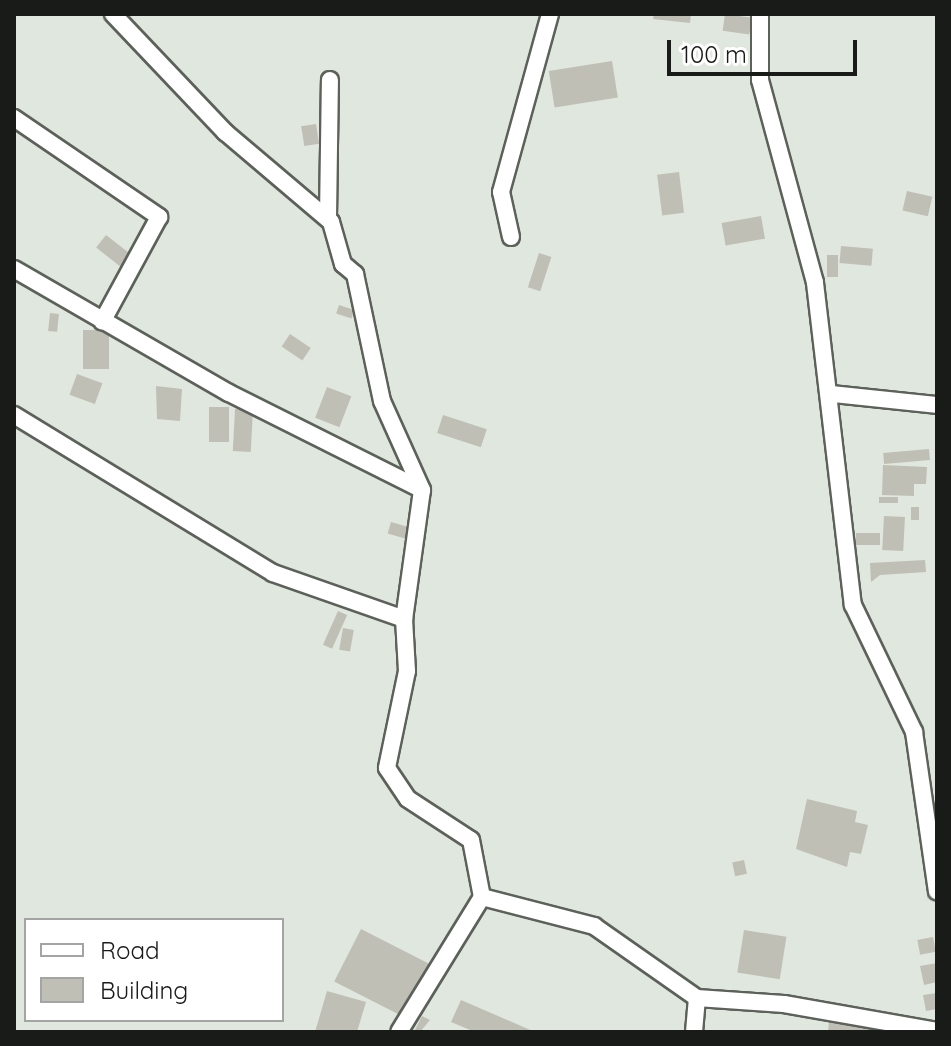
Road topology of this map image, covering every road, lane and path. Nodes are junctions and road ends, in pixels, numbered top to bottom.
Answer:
1 (113, 14) edge
2 (550, 14) edge
3 (760, 14) edge
4 (330, 80) dead end
5 (14, 118) edge
6 (328, 218) junction
7 (511, 237) dead end
8 (14, 269) edge
9 (102, 322) junction
10 (832, 394) junction
11 (937, 405) edge
12 (14, 415) edge
13 (422, 490) junction
14 (404, 619) junction
15 (937, 891) edge
16 (482, 897) junction
17 (697, 998) junction
18 (937, 1031) edge
19 (399, 1032) edge
20 (694, 1032) edge

1 - 6 street
2 - 7 street
3 - 10 street
4 - 6 street
5 - 9 street
6 - 13 street
8 - 9 street
9 - 13 street
10 - 11 street
10 - 15 street
12 - 14 street
13 - 14 street
14 - 16 street
16 - 17 street
16 - 19 street
17 - 18 street
17 - 20 street

